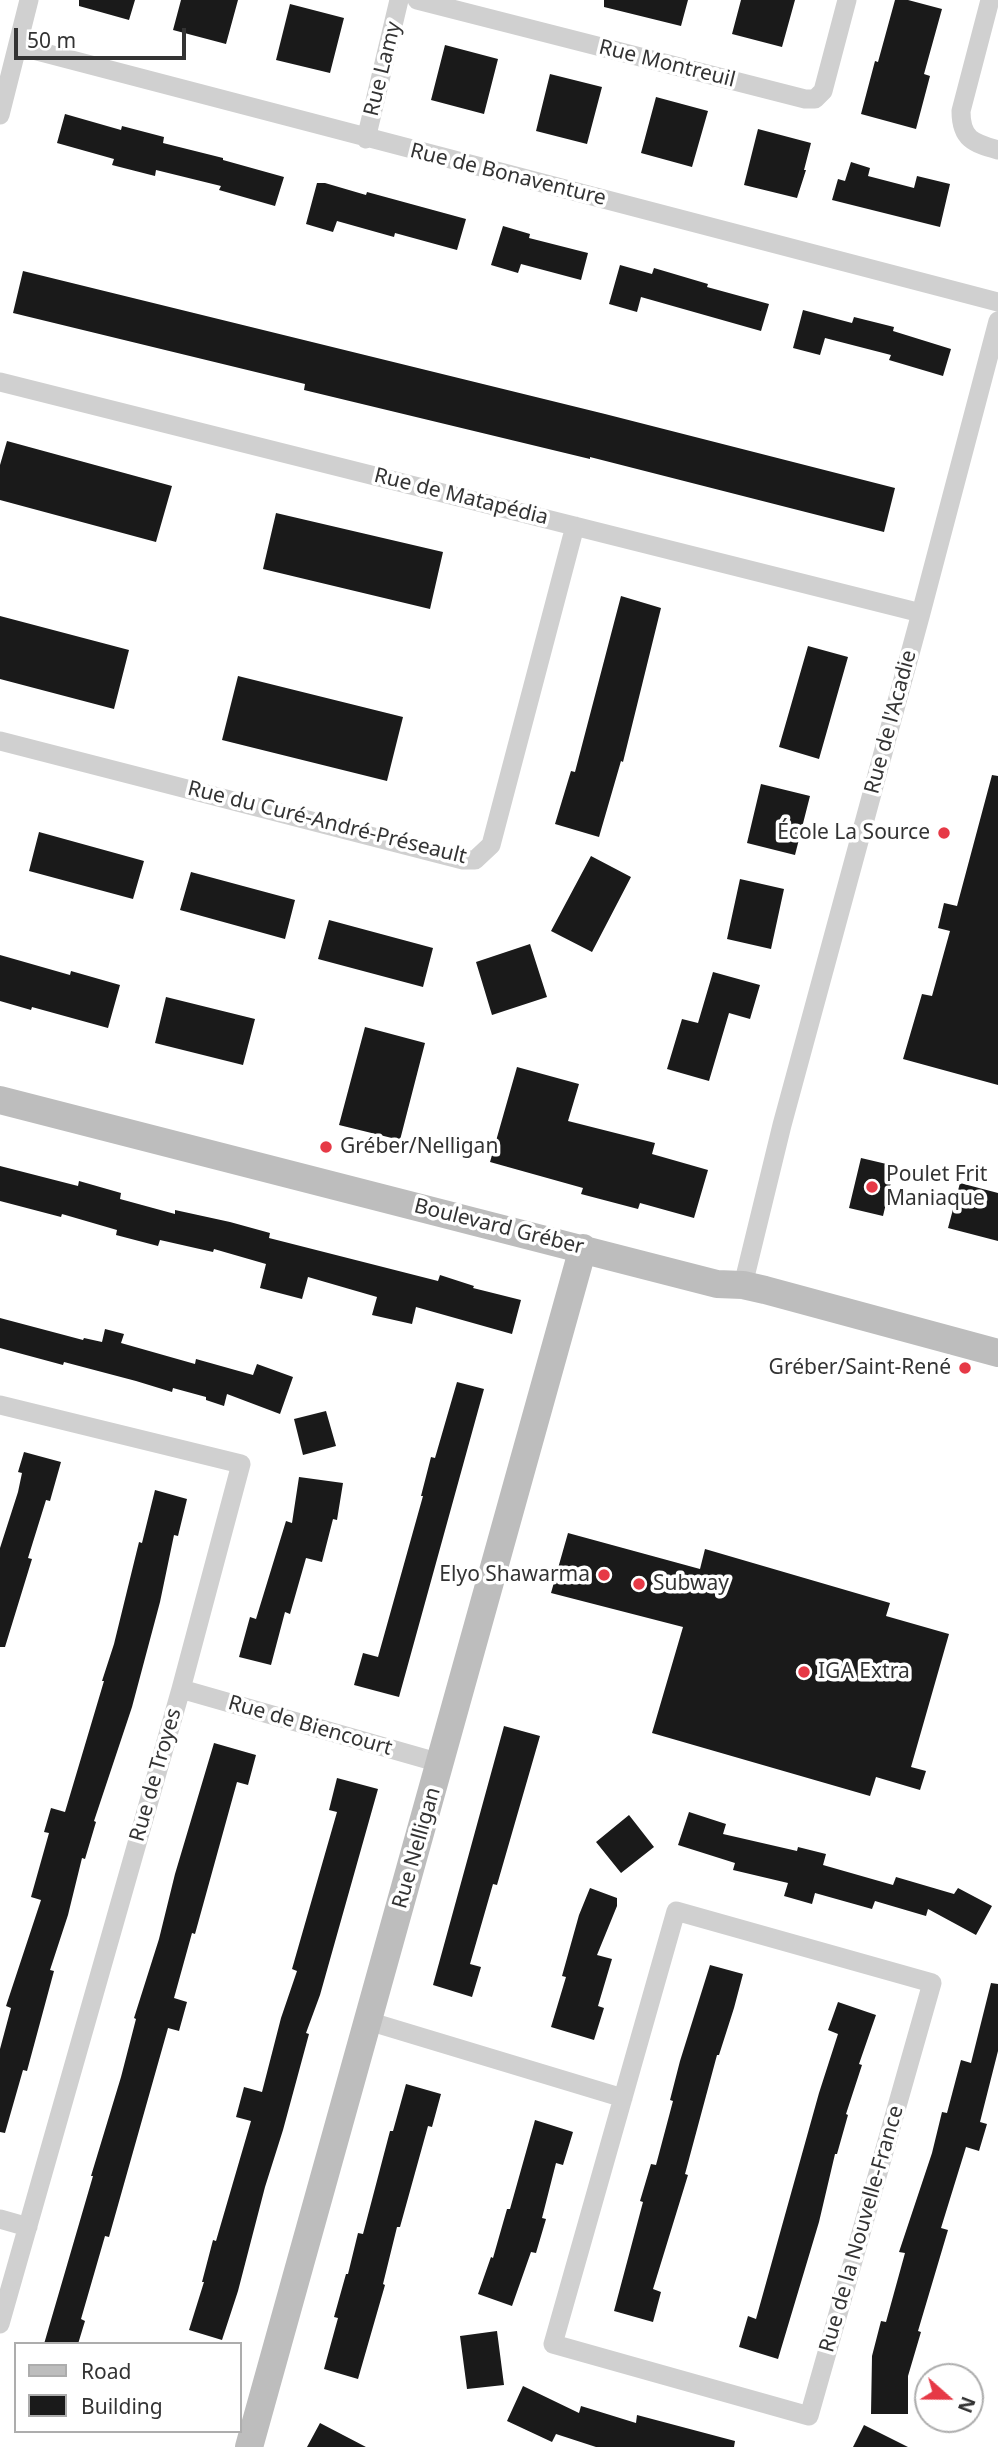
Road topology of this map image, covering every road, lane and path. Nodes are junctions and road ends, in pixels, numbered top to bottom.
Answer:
1 (29, 0) edge
2 (399, 0) edge
3 (417, 0) edge
4 (847, 0) edge
5 (990, 0) edge
6 (18, 46) junction
7 (0, 116) edge
8 (366, 139) junction
9 (998, 150) edge
10 (998, 302) edge
11 (998, 321) edge
12 (0, 382) edge
13 (575, 526) junction
14 (922, 613) junction
15 (0, 741) edge
16 (0, 1100) edge
17 (583, 1248) junction
18 (743, 1285) junction
19 (998, 1353) edge
20 (0, 1405) edge
21 (181, 1689) junction
22 (440, 1763) junction
23 (368, 2021) junction
24 (623, 2098) junction
25 (0, 2219) edge
26 (28, 2227) junction
27 (0, 2324) edge
28 (249, 2447) edge

1 - 6 street
2 - 8 street, Rue Lamy
3 - 4 street, Rue Montreuil
5 - 9 street
6 - 7 street
6 - 8 street, Rue de Bonaventure
8 - 10 street, Rue de Bonaventure
11 - 14 street, Rue de l'Acadie
12 - 13 street, Rue de Matapédia
13 - 14 street, Rue de Matapédia
13 - 15 street, Rue du Curé-André-Préseault
14 - 18 street, Rue de l'Acadie
16 - 17 street, Boulevard Gréber
17 - 18 street, Boulevard Gréber
17 - 22 street, Rue Nelligan
18 - 19 street, Boulevard Gréber
20 - 21 street, Rue de Troyes
21 - 22 street, Rue de Biencourt
21 - 26 street, Rue de Troyes
22 - 23 street, Rue Nelligan
23 - 24 street
23 - 28 street, Rue Nelligan
24 - 24 street, Rue de la Nouvelle-France
25 - 26 street
26 - 27 street, Rue de Troyes

